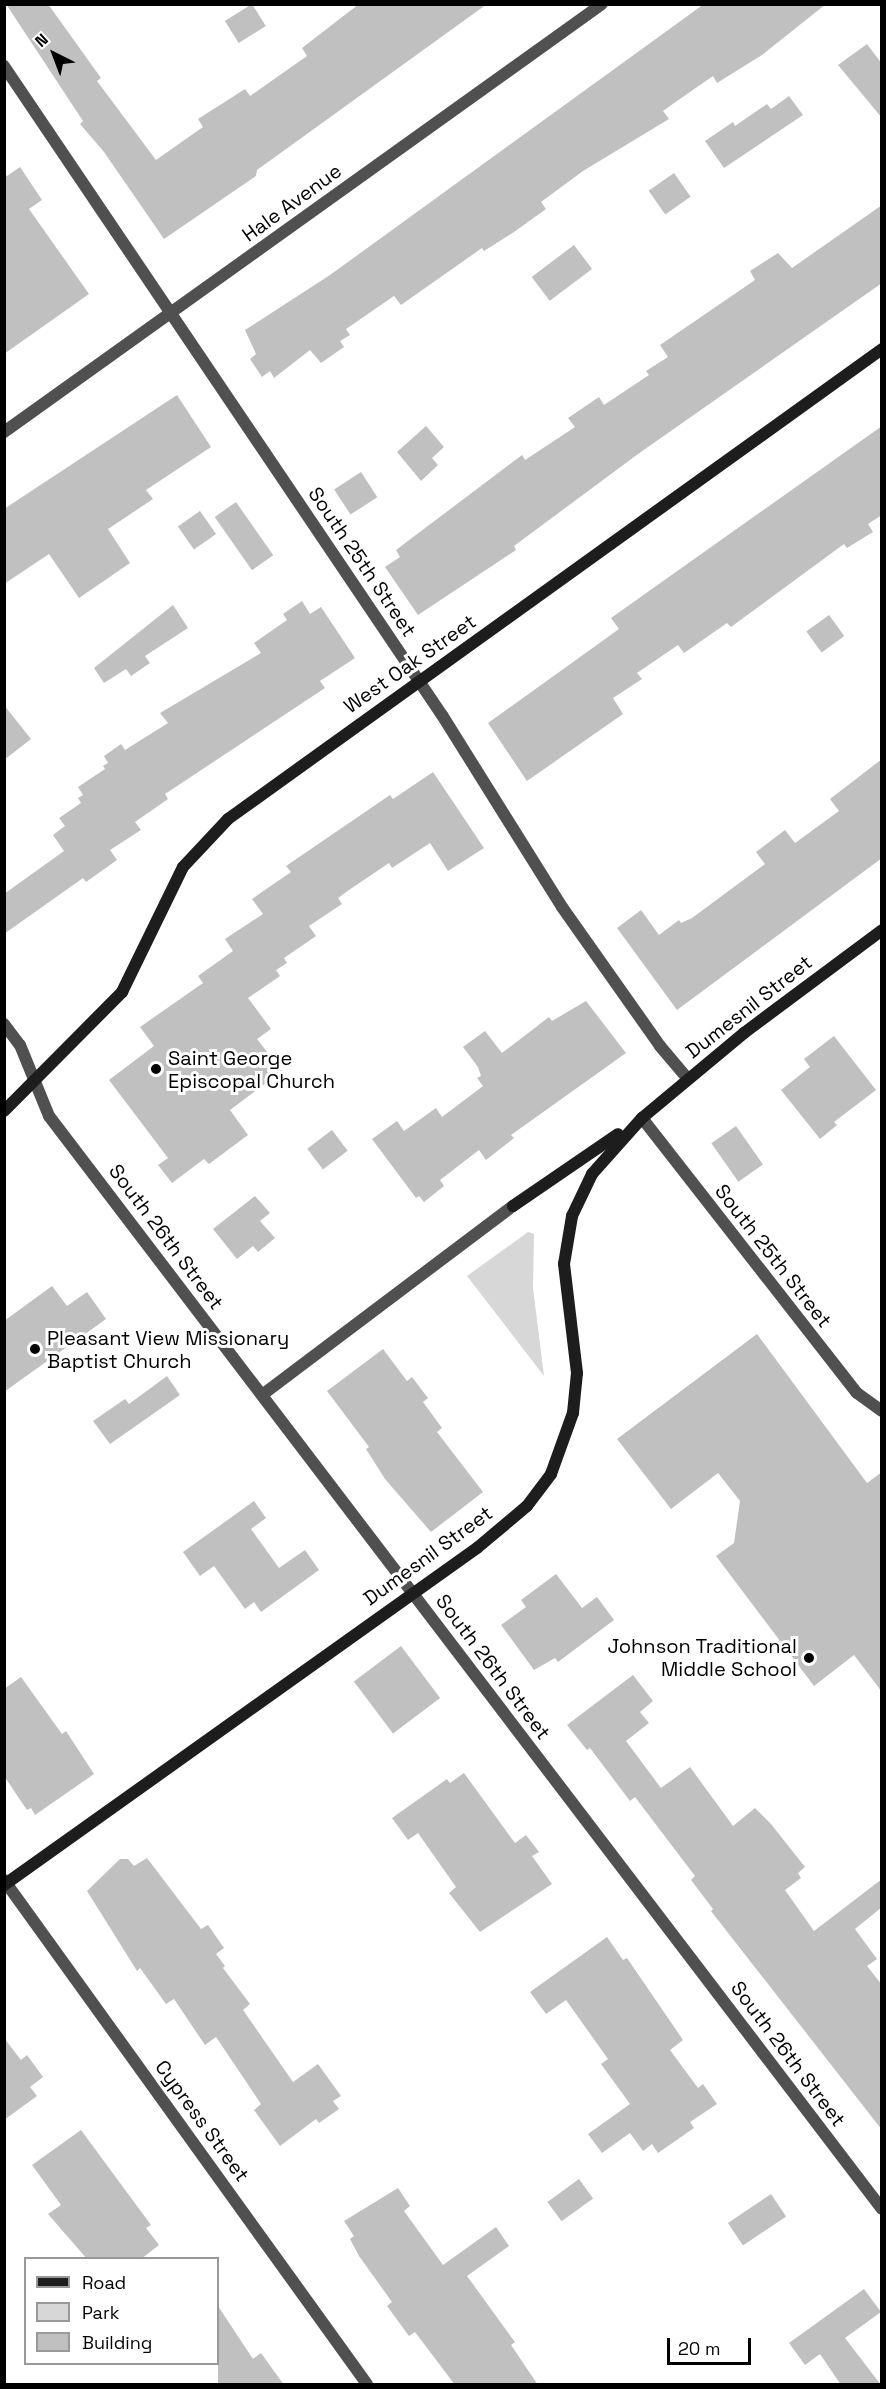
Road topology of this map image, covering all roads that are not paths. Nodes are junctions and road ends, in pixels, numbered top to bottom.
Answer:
1 (602, 4) edge
2 (4, 66) edge
3 (170, 313) junction
4 (882, 349) edge
5 (4, 432) edge
6 (420, 682) junction
7 (882, 930) edge
8 (4, 1024) edge
9 (688, 1079) junction
10 (35, 1080) junction
11 (4, 1111) edge
12 (642, 1118) junction
13 (513, 1206) joint
14 (262, 1395) junction
15 (882, 1411) edge
16 (412, 1592) junction
17 (5, 1882) edge
18 (882, 2209) edge
19 (367, 2385) edge

1 - 3 street, Hale Avenue
2 - 3 street, South 25th Street
3 - 5 street, Hale Avenue
3 - 6 street, South 25th Street
4 - 6 main road, West Oak Street
6 - 9 street, South 25th Street
6 - 10 main road, West Oak Street
7 - 9 main road, Dumesnil Street
8 - 10 street, South 26th Street
9 - 12 main road, Dumesnil Street
10 - 11 main road, West Oak Street
10 - 14 street, South 26th Street
12 - 13 main road, Dumesnil Street
12 - 15 street, South 25th Street
12 - 16 main road, Dumesnil Street
13 - 14 street, Dumesnil Street
14 - 16 street, South 26th Street
16 - 17 main road, Dumesnil Street
16 - 18 street, South 26th Street
17 - 19 street, Cypress Street

